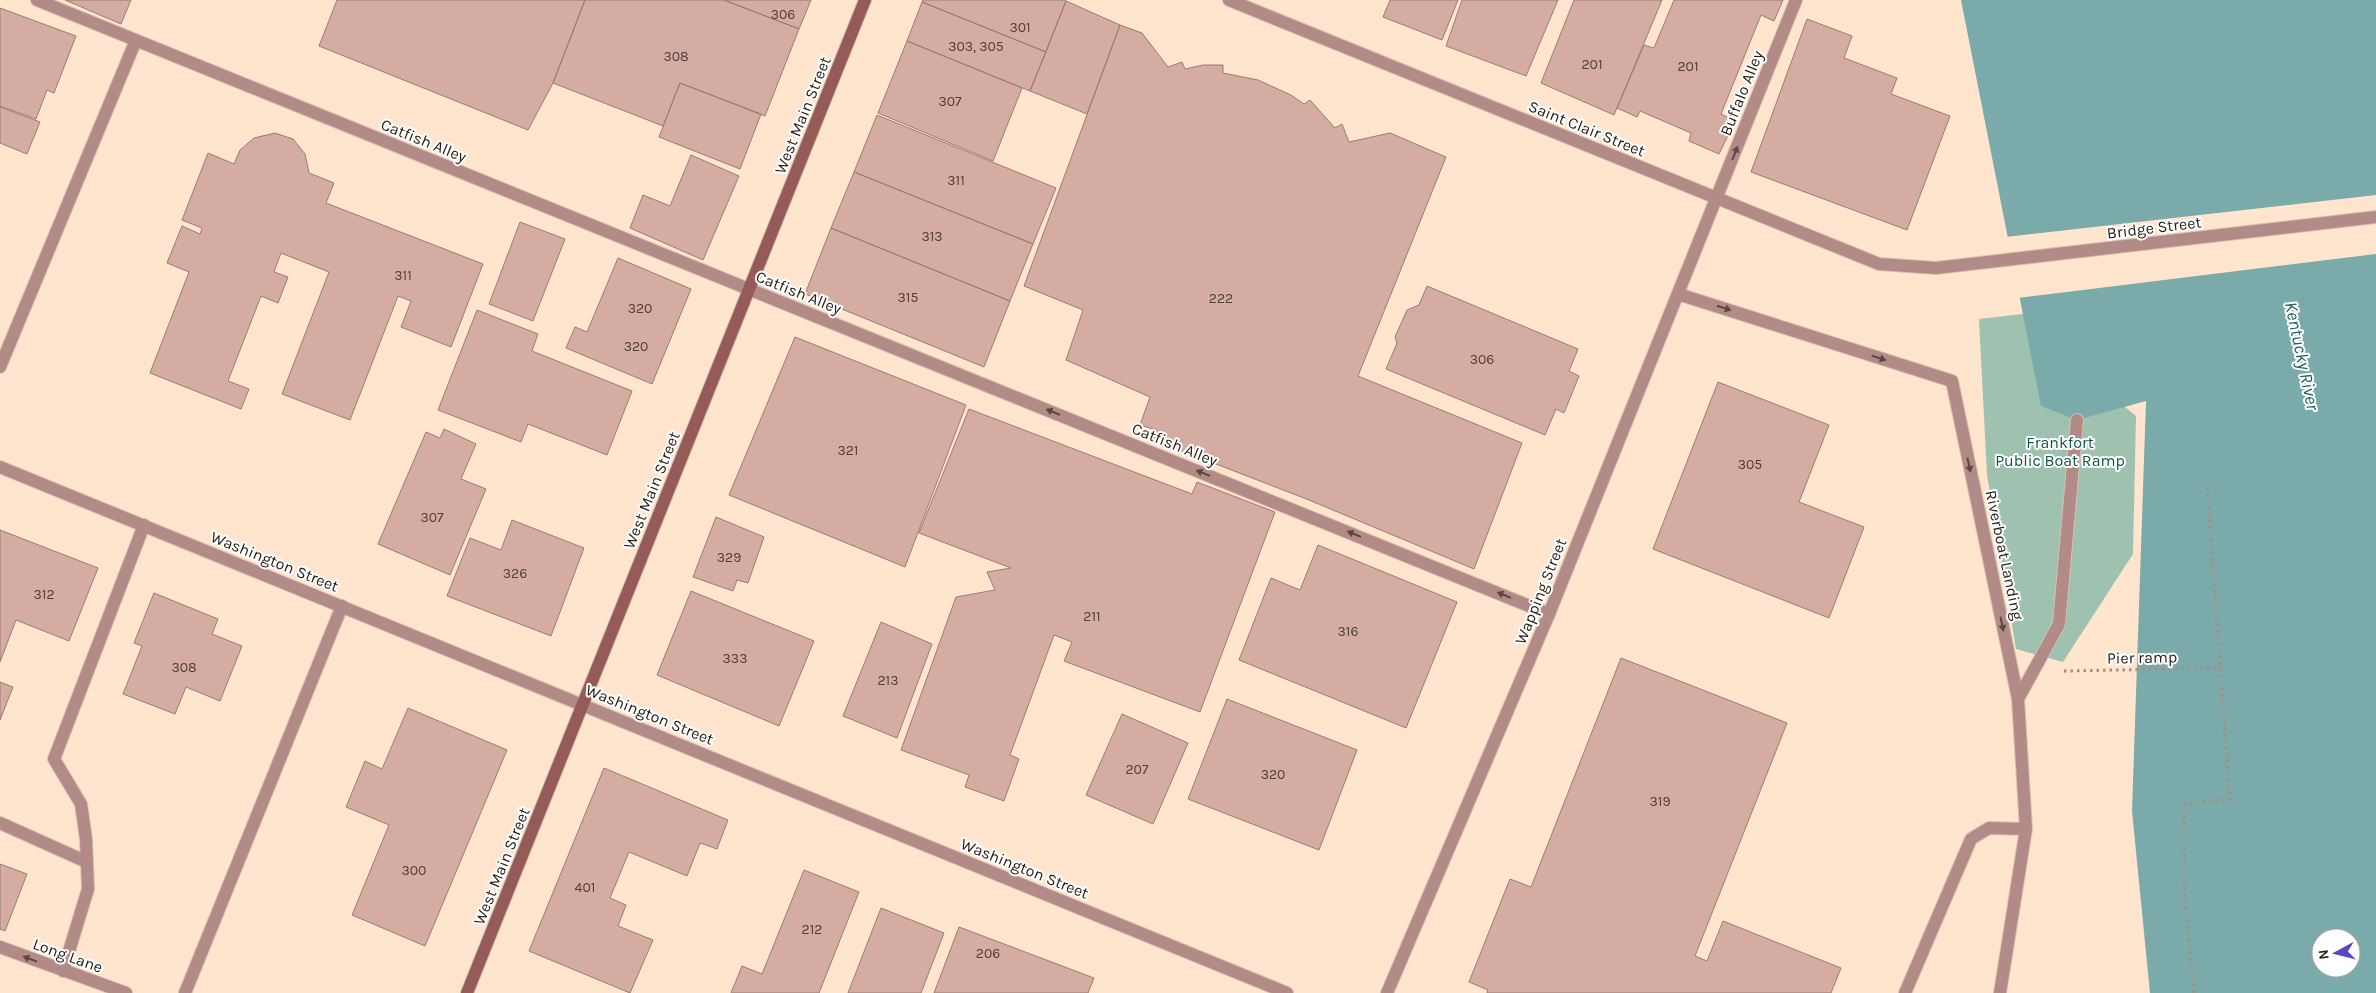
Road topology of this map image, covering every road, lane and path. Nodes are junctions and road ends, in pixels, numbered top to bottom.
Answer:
1 (37, 0) edge
2 (865, 0) edge
3 (1229, 0) edge
4 (1796, 0) edge
5 (136, 40) junction
6 (1716, 198) junction
7 (2376, 218) edge
8 (1936, 268) joint
9 (750, 289) junction
10 (1678, 294) junction
11 (0, 367) edge
12 (2077, 420) dead end
13 (0, 467) edge
14 (2207, 483) dead end
15 (144, 525) junction
16 (342, 606) junction
17 (1549, 614) junction
18 (2220, 668) junction
19 (2064, 672) dead end
20 (2018, 699) junction
21 (584, 704) junction
22 (0, 823) edge
23 (2026, 829) junction
24 (87, 862) junction
25 (0, 947) edge
26 (63, 971) junction
27 (126, 993) edge
28 (185, 993) edge
29 (468, 993) edge
30 (1287, 993) edge
31 (1387, 993) edge
32 (1905, 993) edge
33 (2000, 993) edge
34 (2194, 993) edge

1 - 5 street, Catfish Alley
2 - 9 main road, West Main Street
3 - 6 street, Saint Clair Street
6 -> 4 street, Buffalo Alley
5 - 9 street, Catfish Alley
5 - 11 street
6 - 8 street, Saint Clair Street
6 - 10 street, Wapping Street
7 - 8 street, Bridge Street
17 -> 9 street, Catfish Alley
9 - 21 main road, West Main Street
10 - 17 street, Wapping Street
10 -> 20 street, Riverboat Landing
12 - 20 street
13 - 15 street, Washington Street
14 - 18 path
15 - 16 street, Washington Street
15 - 24 street
16 - 21 street, Washington Street
16 - 28 street
17 - 31 street, Wapping Street
18 - 19 path, Pier ramp
18 - 34 path
20 - 23 street, Riverboat Landing
21 - 29 main road, West Main Street
21 - 30 street, Washington Street
22 - 24 street
23 - 32 street
23 - 33 street, Riverboat Landing
24 - 26 street
26 -> 25 street, Long Lane
26 - 27 street, Long Lane

